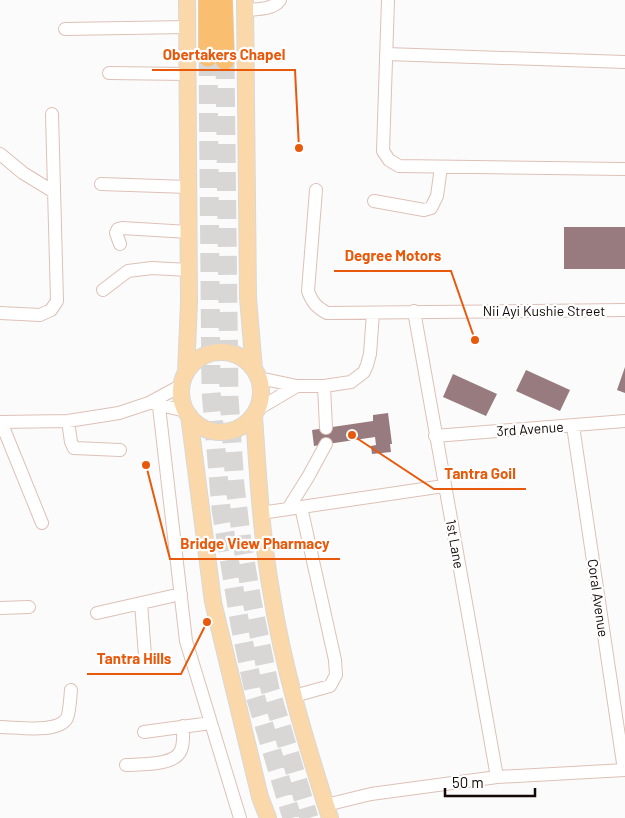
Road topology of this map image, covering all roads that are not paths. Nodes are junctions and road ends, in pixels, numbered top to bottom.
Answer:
1 (187, 0) edge
2 (208, 0) edge
3 (223, 0) edge
4 (280, 0) edge
5 (388, 0) edge
6 (245, 5) edge
7 (187, 27) junction
8 (65, 29) dead end
9 (386, 54) junction
10 (625, 62) edge
11 (109, 73) dead end
12 (188, 74) junction
13 (52, 114) dead end
14 (0, 154) edge
15 (440, 167) junction
16 (625, 169) edge
17 (101, 184) dead end
18 (188, 187) junction
19 (316, 190) dead end
20 (54, 192) junction
21 (374, 201) dead end
22 (189, 232) junction
23 (120, 244) dead end
24 (189, 270) junction
25 (103, 290) dead end
26 (625, 310) edge
27 (414, 311) junction
28 (373, 312) junction
29 (0, 314) edge
30 (256, 374) junction
31 (184, 379) junction
32 (296, 386) junction
33 (324, 386) junction
34 (155, 402) junction
35 (256, 412) junction
36 (187, 413) junction
37 (68, 421) junction
38 (625, 421) edge
39 (0, 422) edge
40 (573, 426) junction
41 (326, 428) dead end
42 (435, 436) junction
43 (326, 444) dead end
44 (120, 450) dead end
45 (444, 486) junction
46 (301, 507) junction
47 (288, 509) junction
48 (261, 513) junction
49 (42, 523) dead end
50 (181, 594) junction
51 (141, 603) junction
52 (29, 607) dead end
53 (0, 608) edge
54 (97, 613) dead end
55 (145, 656) dead end
56 (71, 690) dead end
57 (294, 696) junction
58 (211, 723) junction
59 (183, 726) junction
60 (0, 727) edge
61 (144, 732) dead end
62 (126, 765) dead end
63 (624, 770) edge
64 (497, 777) junction
65 (328, 812) edge
66 (240, 818) edge
67 (268, 818) edge

1 - 7 main road
2 - 3 highway
4 - 6 street
5 - 9 street
6 - 30 main road
7 - 8 street
7 - 12 main road
9 - 10 street
9 - 15 street
11 - 12 street
12 - 18 main road
13 - 20 street
14 - 20 street
15 - 16 street
15 - 21 street
17 - 18 street
18 - 22 main road
19 - 28 street, Nii Ayi Kushie Street
20 - 29 street
22 - 23 street
22 - 24 main road
24 - 25 street
24 - 31 main road
26 - 27 street, Nii Ayi Kushie Street
27 - 28 street, Nii Ayi Kushie Street
27 - 42 street, 1st Lane
28 - 33 street
30 - 31 main road
30 - 32 street
30 - 35 main road
31 - 34 street
31 - 36 main road
32 - 33 street
32 - 35 street
33 - 41 street
34 - 36 street
34 - 37 street
34 - 50 street
35 - 36 main road
35 - 48 main road
36 - 67 main road
37 - 39 street
37 - 44 street
38 - 40 street, 3rd Avenue
39 - 49 street
40 - 42 street, 3rd Avenue
40 - 63 street, Coral Avenue
42 - 45 street, 1st Lane
43 - 47 street
45 - 46 street
45 - 64 street, 1st Lane
46 - 47 street
46 - 57 street
47 - 48 street
48 - 57 main road
50 - 51 street
50 - 58 street
51 - 54 street
51 - 55 street
52 - 53 street
56 - 60 street
57 - 65 main road
58 - 59 street
58 - 66 street
59 - 61 street
59 - 62 street
63 - 64 street
64 - 65 street

